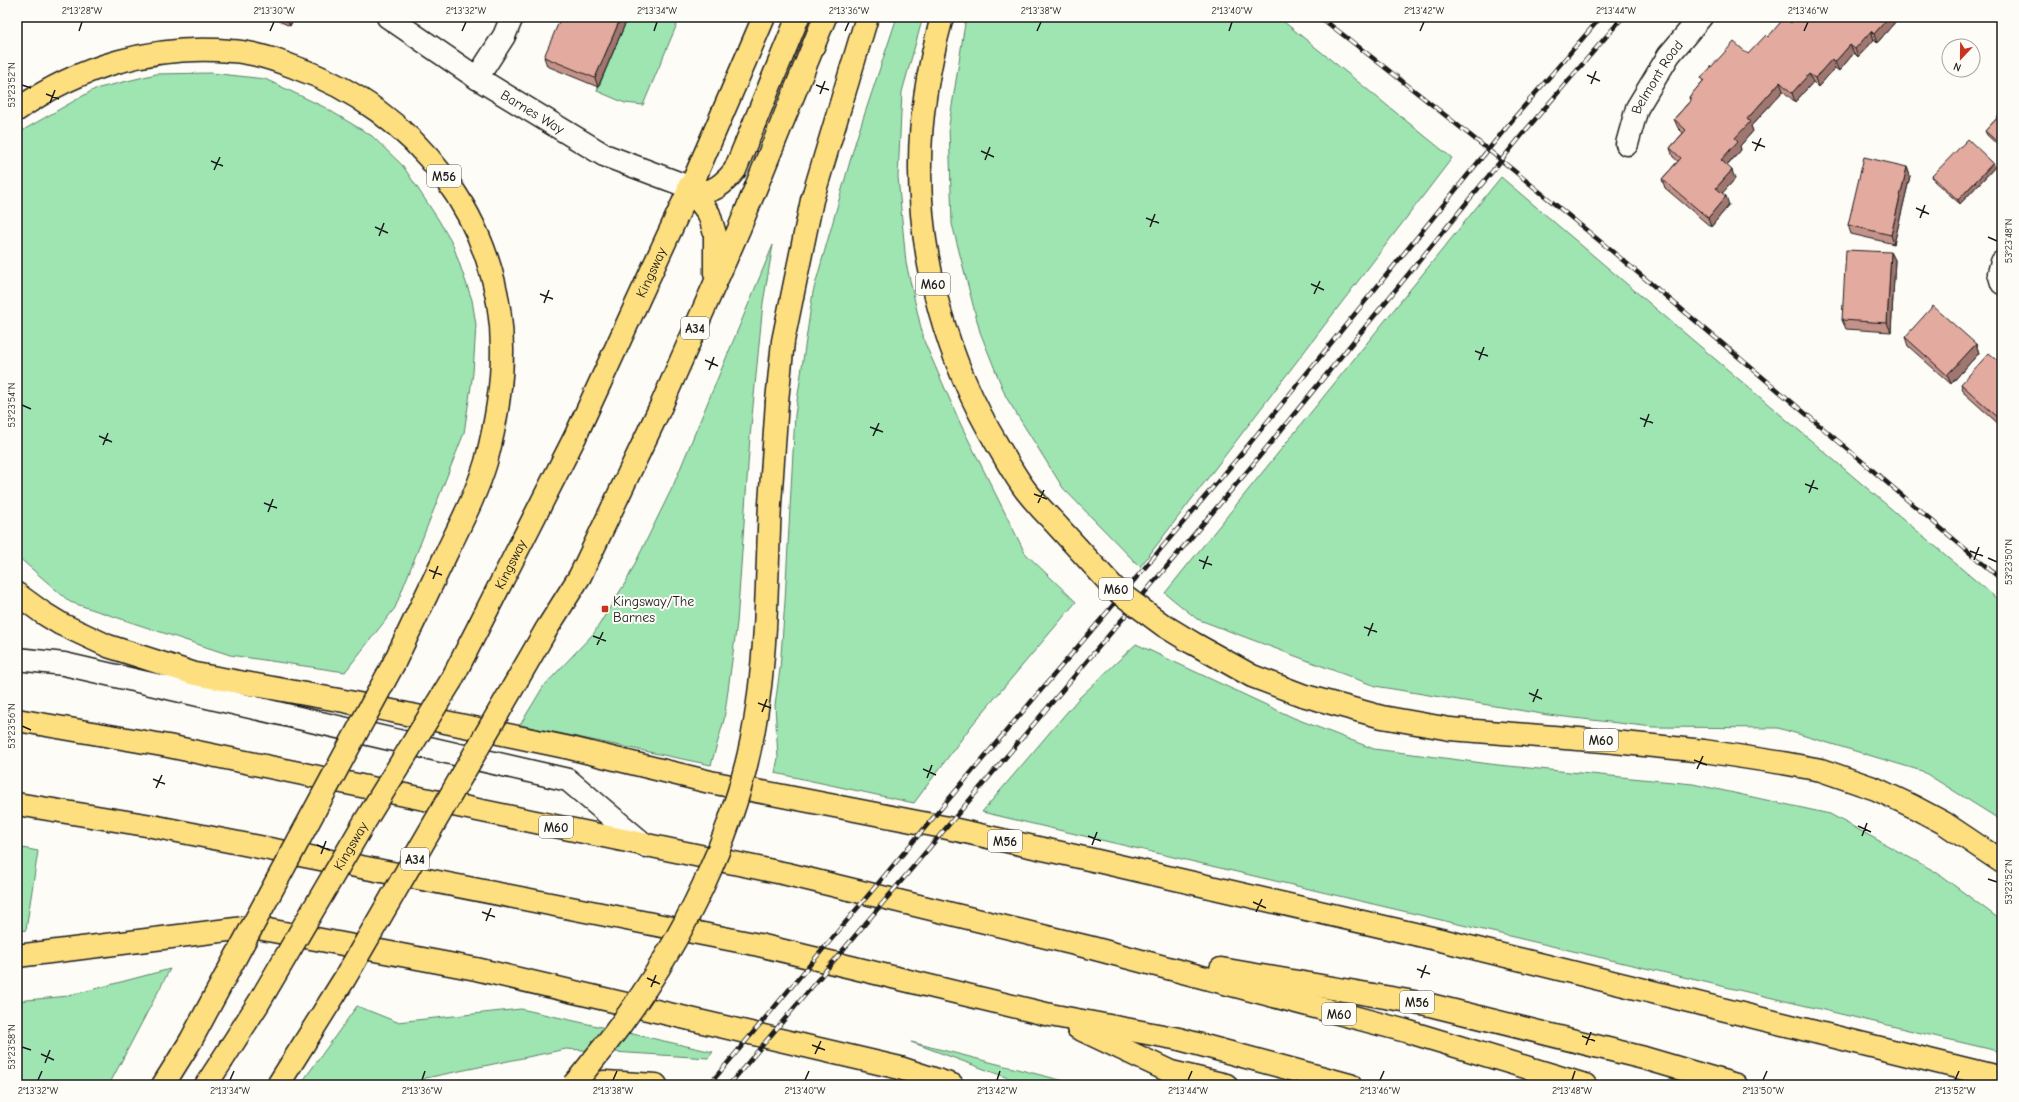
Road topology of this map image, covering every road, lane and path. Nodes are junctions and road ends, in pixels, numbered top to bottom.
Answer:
1 (388, 17) edge
2 (512, 17) edge
3 (764, 17) edge
4 (798, 17) edge
5 (825, 17) edge
6 (867, 17) edge
7 (942, 17) edge
8 (1701, 17) edge
9 (477, 78) junction
10 (17, 110) edge
11 (1627, 144) dead end
12 (689, 187) junction
13 (2002, 262) edge
14 (715, 283) junction
15 (2002, 283) edge
16 (17, 594) edge
17 (17, 659) edge
18 (17, 720) edge
19 (17, 804) edge
20 (646, 846) junction
21 (2002, 862) edge
22 (1092, 948) junction
23 (17, 956) edge
24 (1050, 1015) junction
25 (2002, 1078) edge
26 (163, 1085) edge
27 (206, 1085) edge
28 (278, 1085) edge
29 (573, 1085) edge
30 (581, 1085) edge
31 (656, 1085) edge
32 (952, 1085) edge
33 (1226, 1085) edge
34 (1350, 1085) edge
35 (1584, 1085) edge
36 (1736, 1085) edge

1 - 9 street, Barnes Way
2 - 9 street
3 - 12 highway, Kingsway
4 - 12 highway
5 - 14 highway, A34
6 - 29 highway, bridge
7 - 21 highway, M60, bridge
8 - 11 street, Belmont Road
9 - 12 street, Barnes Way
10 - 26 highway, M56, bridge
12 - 14 highway
12 - 27 highway, Kingsway, bridge
13 - 15 street
14 - 28 highway, A34, bridge
16 - 25 highway, M56
17 - 20 street
18 - 20 highway, M60
19 - 24 highway
20 - 22 highway, M60
22 - 35 highway, M60
22 - 36 highway, M56
23 - 32 highway
24 - 33 highway
24 - 34 highway
30 - 31 highway

